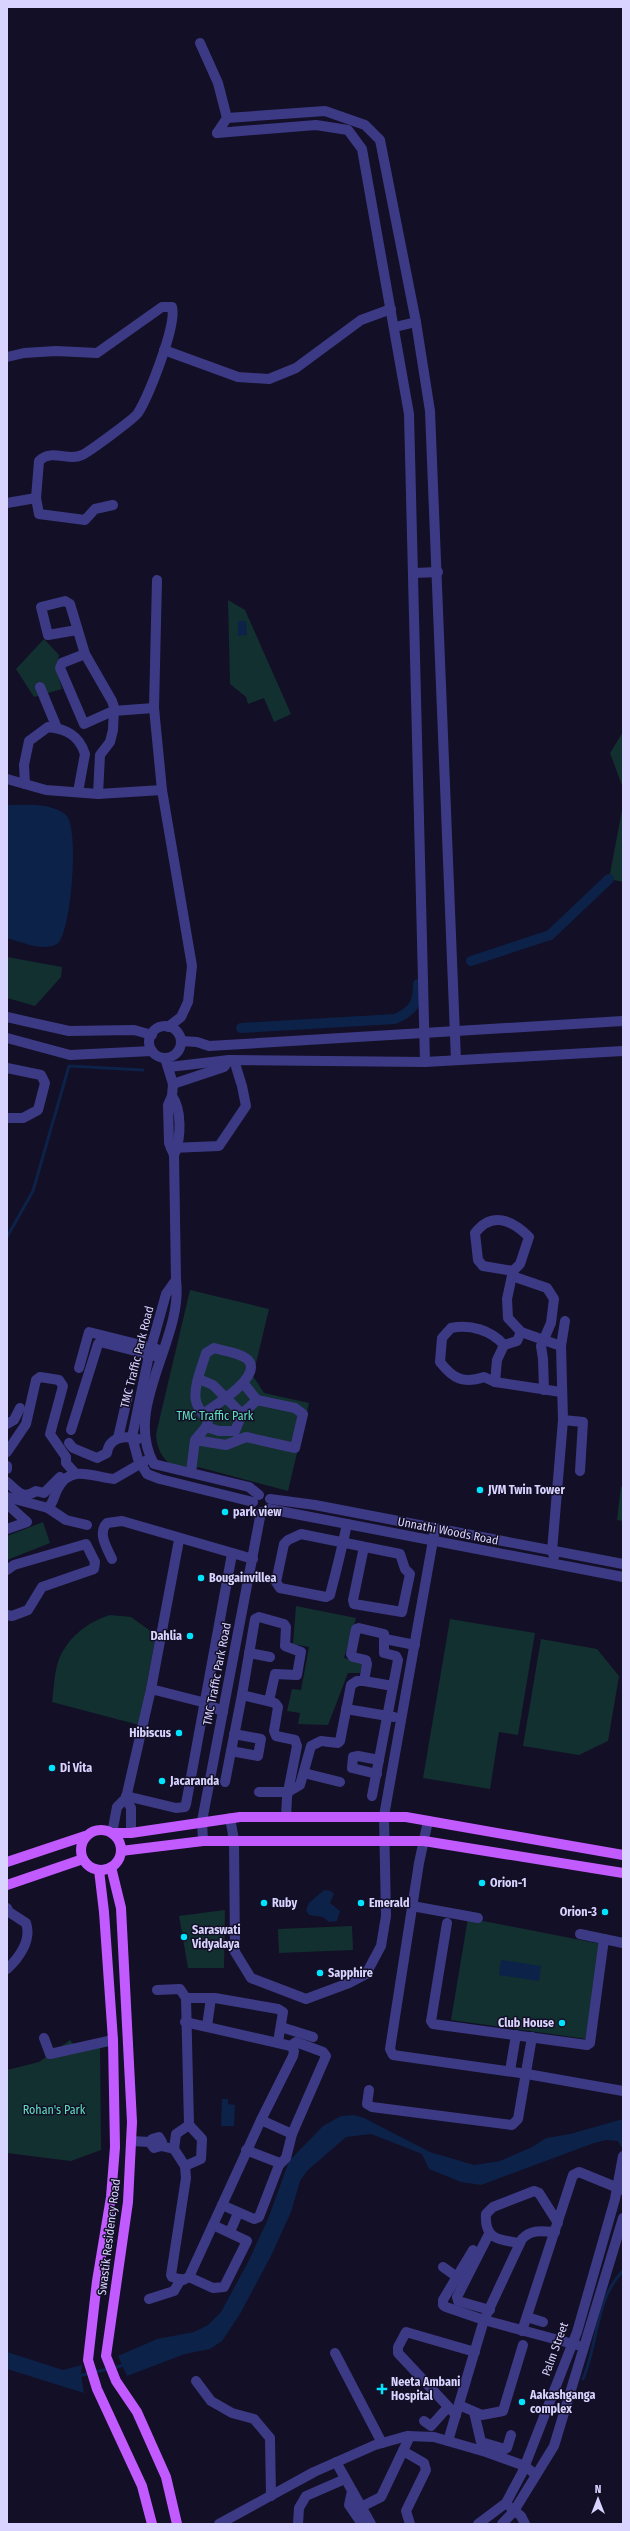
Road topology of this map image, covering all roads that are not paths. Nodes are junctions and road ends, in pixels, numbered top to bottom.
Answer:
1 (200, 43) dead end
2 (227, 118) junction
3 (391, 309) junction
4 (416, 322) junction
5 (395, 327) junction
6 (164, 350) junction
7 (7, 357) edge
8 (36, 498) junction
9 (7, 503) edge
10 (113, 505) dead end
11 (438, 572) junction
12 (414, 573) junction
13 (157, 580) dead end
14 (78, 630) dead end
15 (85, 654) junction
16 (40, 686) dead end
17 (154, 708) junction
18 (113, 712) junction
19 (57, 728) junction
20 (7, 779) edge
21 (25, 784) junction
22 (162, 790) junction
23 (78, 792) junction
24 (98, 794) junction
25 (7, 1017) edge
26 (623, 1021) edge
27 (168, 1027) junction
28 (455, 1032) junction
29 (425, 1034) junction
30 (152, 1035) junction
31 (7, 1038) edge
32 (181, 1041) junction
33 (209, 1046) junction
34 (152, 1051) junction
35 (623, 1051) edge
36 (231, 1060) junction
37 (456, 1060) junction
38 (207, 1062) junction
39 (425, 1062) junction
40 (167, 1063) junction
41 (7, 1068) edge
42 (172, 1084) junction
43 (7, 1118) edge
44 (174, 1150) junction
45 (513, 1273) junction
46 (176, 1280) junction
47 (565, 1321) dead end
48 (521, 1332) junction
49 (543, 1339) junction
50 (504, 1345) junction
51 (561, 1346) junction
52 (150, 1351) junction
53 (162, 1354) junction
54 (79, 1368) dead end
55 (199, 1379) junction
56 (495, 1382) junction
57 (244, 1384) junction
58 (544, 1390) junction
59 (561, 1392) junction
60 (128, 1395) dead end
61 (225, 1398) junction
62 (257, 1400) junction
63 (20, 1408) dead end
64 (204, 1414) junction
65 (242, 1414) junction
66 (563, 1420) junction
67 (8, 1424) edge
68 (24, 1427) junction
69 (206, 1427) junction
70 (71, 1430) dead end
71 (132, 1437) junction
72 (118, 1438) junction
73 (195, 1440) junction
74 (145, 1441) junction
75 (69, 1443) dead end
76 (7, 1452) edge
77 (152, 1460) junction
78 (141, 1465) junction
79 (7, 1466) edge
80 (7, 1469) edge
81 (73, 1470) junction
82 (580, 1471) dead end
83 (191, 1472) junction
84 (147, 1474) junction
85 (7, 1482) edge
86 (57, 1484) junction
87 (7, 1497) edge
88 (256, 1499) junction
89 (7, 1504) edge
90 (267, 1507) junction
91 (48, 1508) junction
92 (347, 1524) junction
93 (87, 1525) dead end
94 (7, 1529) edge
95 (435, 1529) junction
96 (179, 1540) junction
97 (433, 1541) junction
98 (343, 1543) junction
99 (364, 1547) junction
100 (552, 1551) junction
101 (232, 1554) junction
102 (112, 1559) dead end
103 (252, 1559) junction
104 (556, 1564) junction
105 (623, 1564) edge
106 (7, 1570) edge
107 (623, 1577) edge
108 (402, 1612) junction
109 (7, 1615) edge
110 (420, 1616) junction
111 (385, 1639) junction
112 (415, 1645) junction
113 (249, 1653) junction
114 (270, 1658) dead end
115 (364, 1681) junction
116 (393, 1686) junction
117 (151, 1690) junction
118 (242, 1695) junction
119 (270, 1701) junction
120 (206, 1703) junction
121 (346, 1709) junction
122 (223, 1712) junction
123 (387, 1716) junction
124 (402, 1719) junction
125 (234, 1734) junction
126 (231, 1751) junction
127 (379, 1760) junction
128 (304, 1773) junction
129 (377, 1774) junction
130 (225, 1782) dead end
131 (340, 1782) dead end
132 (259, 1792) dead end
133 (288, 1792) junction
134 (372, 1796) dead end
135 (126, 1797) junction
136 (286, 1816) junction
137 (384, 1816) junction
138 (230, 1818) junction
139 (202, 1821) junction
140 (428, 1821) junction
141 (112, 1832) junction
142 (130, 1833) junction
143 (85, 1836) junction
144 (234, 1840) junction
145 (384, 1840) junction
146 (203, 1841) junction
147 (424, 1841) junction
148 (121, 1851) junction
149 (623, 1856) edge
150 (83, 1859) junction
151 (7, 1862) edge
152 (111, 1867) junction
153 (98, 1870) junction
154 (623, 1873) edge
155 (7, 1885) edge
156 (412, 1906) junction
157 (8, 1911) edge
158 (478, 1918) dead end
159 (448, 1923) dead end
160 (580, 1934) dead end
161 (604, 1939) junction
162 (623, 1943) edge
163 (7, 1969) edge
164 (157, 1990) dead end
165 (186, 1998) junction
166 (211, 1998) junction
167 (185, 2022) junction
168 (207, 2026) junction
169 (281, 2027) junction
170 (516, 2035) junction
171 (532, 2037) junction
172 (44, 2038) dead end
173 (313, 2038) dead end
174 (112, 2040) junction
175 (278, 2042) junction
176 (290, 2046) junction
177 (510, 2071) junction
178 (527, 2074) junction
179 (369, 2090) dead end
180 (623, 2091) edge
181 (261, 2120) junction
182 (189, 2125) junction
183 (115, 2128) junction
184 (131, 2129) junction
185 (176, 2134) junction
186 (292, 2134) junction
187 (161, 2143) junction
188 (131, 2144) junction
189 (115, 2147) junction
190 (174, 2149) junction
191 (246, 2150) junction
192 (623, 2156) edge
193 (279, 2165) junction
194 (185, 2166) junction
195 (112, 2185) junction
196 (129, 2187) junction
197 (620, 2188) edge
198 (222, 2205) junction
199 (238, 2213) junction
200 (623, 2218) edge
201 (213, 2225) junction
202 (556, 2227) junction
203 (230, 2232) junction
204 (490, 2234) junction
205 (520, 2243) junction
206 (473, 2250) dead end
207 (443, 2267) dead end
208 (457, 2277) junction
209 (185, 2278) junction
210 (149, 2299) dead end
211 (490, 2310) junction
212 (527, 2317) junction
213 (484, 2320) junction
214 (542, 2322) dead end
215 (522, 2331) junction
216 (572, 2343) junction
217 (524, 2345) dead end
218 (584, 2348) junction
219 (475, 2352) junction
220 (335, 2353) dead end
221 (196, 2382) dead end
222 (459, 2405) junction
223 (448, 2407) junction
224 (474, 2412) junction
225 (456, 2415) junction
226 (424, 2421) dead end
227 (511, 2434) dead end
228 (410, 2436) junction
229 (448, 2441) junction
230 (382, 2443) junction
231 (403, 2451) junction
232 (336, 2462) junction
233 (524, 2466) junction
234 (534, 2478) junction
235 (345, 2479) junction
236 (352, 2491) junction
237 (271, 2496) junction
238 (506, 2503) junction
239 (361, 2507) junction
240 (514, 2511) junction
241 (152, 2524) edge
242 (177, 2524) edge
243 (219, 2524) edge
244 (298, 2524) edge
245 (362, 2524) edge
246 (371, 2524) edge
247 (410, 2524) edge
248 (478, 2524) edge
249 (502, 2524) edge
250 (525, 2524) edge

1 - 2 street
2 - 3 street
2 - 4 street
3 - 5 street
3 - 6 street
4 - 5 street
4 - 11 street
5 - 12 street
6 - 7 street
6 - 8 street
8 - 9 street
8 - 10 street
11 - 12 street
11 - 28 street
12 - 29 street
13 - 17 street
14 - 15 street
15 - 18 street
15 - 18 street
16 - 19 street
17 - 18 street
17 - 22 street
18 - 24 street
19 - 21 street
19 - 23 street
20 - 21 street
21 - 23 street
22 - 24 street
22 - 27 street
23 - 24 street
25 - 30 street
26 - 28 street
27 - 30 street
27 - 32 street
28 - 29 street
28 - 37 street
29 - 33 street
29 - 39 street
30 - 34 street
31 - 34 street
32 - 33 street
32 - 40 street
33 - 38 street
34 - 40 street
35 - 37 street
36 - 38 street
36 - 39 street
36 - 42 street
36 - 44 street
37 - 39 street
38 - 40 street
40 - 42 street, TMC Traffic Park Road
41 - 43 street
42 - 44 street, TMC Traffic Park Road
44 - 46 street, TMC Traffic Park Road
45 - 45 street
45 - 48 street
45 - 49 street
46 - 52 street, TMC Traffic Park Road
46 - 53 street, TMC Traffic Park Road
47 - 51 street
48 - 49 street
48 - 50 street
49 - 51 street
49 - 58 street
50 - 56 street
50 - 56 street
51 - 59 street
52 - 53 street
52 - 54 street
52 - 70 street
52 - 71 street, TMC Traffic Park Road
53 - 74 street, TMC Traffic Park Road
55 - 57 street
55 - 61 street
55 - 64 street
56 - 58 street
57 - 61 street
57 - 62 street
58 - 59 street
59 - 66 street
60 - 72 street
61 - 64 street
61 - 65 street
62 - 65 street
62 - 73 street
63 - 67 street
64 - 69 street
65 - 69 street
66 - 82 street
66 - 100 street
67 - 68 street
68 - 76 street
68 - 81 street
69 - 73 street
71 - 72 street
71 - 74 street
71 - 78 street, TMC Traffic Park Road
72 - 75 street
73 - 83 street
74 - 77 street, TMC Traffic Park Road
77 - 78 street
77 - 83 street
77 - 84 street
78 - 81 street
78 - 84 street, TMC Traffic Park Road
79 - 80 street
81 - 86 street
83 - 88 street
84 - 88 street
85 - 86 street
86 - 91 street
87 - 91 street
88 - 90 street
88 - 90 street
89 - 94 street
90 - 92 street, Unnathi Woods Road
90 - 95 street, Unnathi Woods Road
90 - 103 street, TMC Traffic Park Road
91 - 93 street
92 - 97 street, Unnathi Woods Road
92 - 98 street
95 - 97 street
95 - 100 street, Unnathi Woods Road
96 - 101 street
96 - 102 street
96 - 117 street
97 - 104 street, Unnathi Woods Road
97 - 110 street
98 - 98 street
98 - 99 street
99 - 108 street
99 - 108 street
100 - 104 street
100 - 105 street, Unnathi Woods Road
101 - 103 street
101 - 120 street
103 - 122 street, TMC Traffic Park Road
104 - 107 street, Unnathi Woods Road
106 - 109 street
108 - 110 street
110 - 112 street
111 - 112 street
111 - 115 street
111 - 116 street
112 - 124 street
113 - 114 street
113 - 118 street
113 - 119 street
115 - 116 street
115 - 121 street
116 - 123 street
117 - 120 street
117 - 135 street
118 - 119 street
118 - 125 street
119 - 133 street
120 - 122 street
120 - 135 street
121 - 123 street
121 - 128 street
122 - 139 street, TMC Traffic Park Road
123 - 124 street
123 - 127 street
124 - 137 street
125 - 126 street
125 - 126 street
126 - 130 street
127 - 129 street
127 - 129 street
128 - 131 street
128 - 133 street
129 - 134 street
132 - 133 street
133 - 136 street
135 - 141 street
135 - 142 street
136 - 137 main road
136 - 138 main road
137 - 140 main road
137 - 145 street
138 - 139 main road
138 - 144 street
139 - 142 main road
139 - 146 street, TMC Traffic Park Road
140 - 147 street
140 - 149 main road
141 - 142 main road
141 - 143 main road
141 - 148 main road
143 - 150 main road
143 - 151 main road
144 - 145 main road
144 - 145 street
144 - 146 main road
145 - 147 main road
146 - 148 main road
147 - 154 main road
147 - 156 street
148 - 152 main road
150 - 153 main road
150 - 155 main road
152 - 153 main road
152 - 184 main road, Swastik Residency Road
153 - 174 main road, Swastik Residency Road
156 - 158 street
156 - 177 street
157 - 163 street
159 - 170 street
160 - 161 street
161 - 162 street
161 - 171 street
164 - 165 street
165 - 166 street
165 - 167 street
166 - 168 street
166 - 169 street
167 - 168 street
167 - 182 street
168 - 175 street
169 - 173 street
169 - 175 street
170 - 171 street
170 - 177 street
171 - 178 street
172 - 174 street
174 - 183 main road, Swastik Residency Road
175 - 176 street
176 - 181 street
176 - 186 street
177 - 178 street
178 - 179 street
178 - 180 street
181 - 186 street
181 - 191 street
182 - 185 street
182 - 194 street
183 - 184 main road
183 - 189 main road, Swastik Residency Road
184 - 188 main road, Swastik Residency Road
185 - 187 street
185 - 190 street
186 - 193 street
187 - 188 street
187 - 190 street
188 - 189 main road
188 - 196 main road, Swastik Residency Road
189 - 195 main road, Swastik Residency Road
190 - 194 street
191 - 193 street
191 - 198 street
192 - 197 street, Palm Street
193 - 199 street
194 - 209 street
195 - 196 main road
195 - 241 main road, Swastik Residency Road
196 - 242 main road, Swastik Residency Road
197 - 202 street
197 - 216 street, Palm Street
198 - 199 street
198 - 201 street
199 - 203 street
200 - 218 street
201 - 203 street
201 - 209 street
202 - 204 street
202 - 205 street
202 - 212 street
203 - 209 street
204 - 205 street
204 - 211 street
205 - 211 street
206 - 208 street
207 - 208 street
208 - 213 street
209 - 210 street
211 - 213 street
212 - 214 street
212 - 215 street
213 - 215 street
213 - 219 street
215 - 216 street
216 - 218 street
216 - 233 street, Palm Street
217 - 224 street
218 - 234 street
219 - 222 street
219 - 223 street
220 - 230 street
221 - 237 street
222 - 224 street
222 - 225 street
223 - 225 street
223 - 226 street
224 - 227 street
225 - 229 street
228 - 229 street
228 - 230 street
228 - 231 street
229 - 233 street
230 - 232 street
231 - 239 street
231 - 247 street
232 - 235 street
232 - 237 street
233 - 234 street
233 - 238 street, Palm Street
234 - 240 street
235 - 236 street
235 - 244 street
236 - 239 street
236 - 245 street
237 - 243 street
238 - 240 street
238 - 248 street
239 - 246 street
240 - 249 street
240 - 250 street

